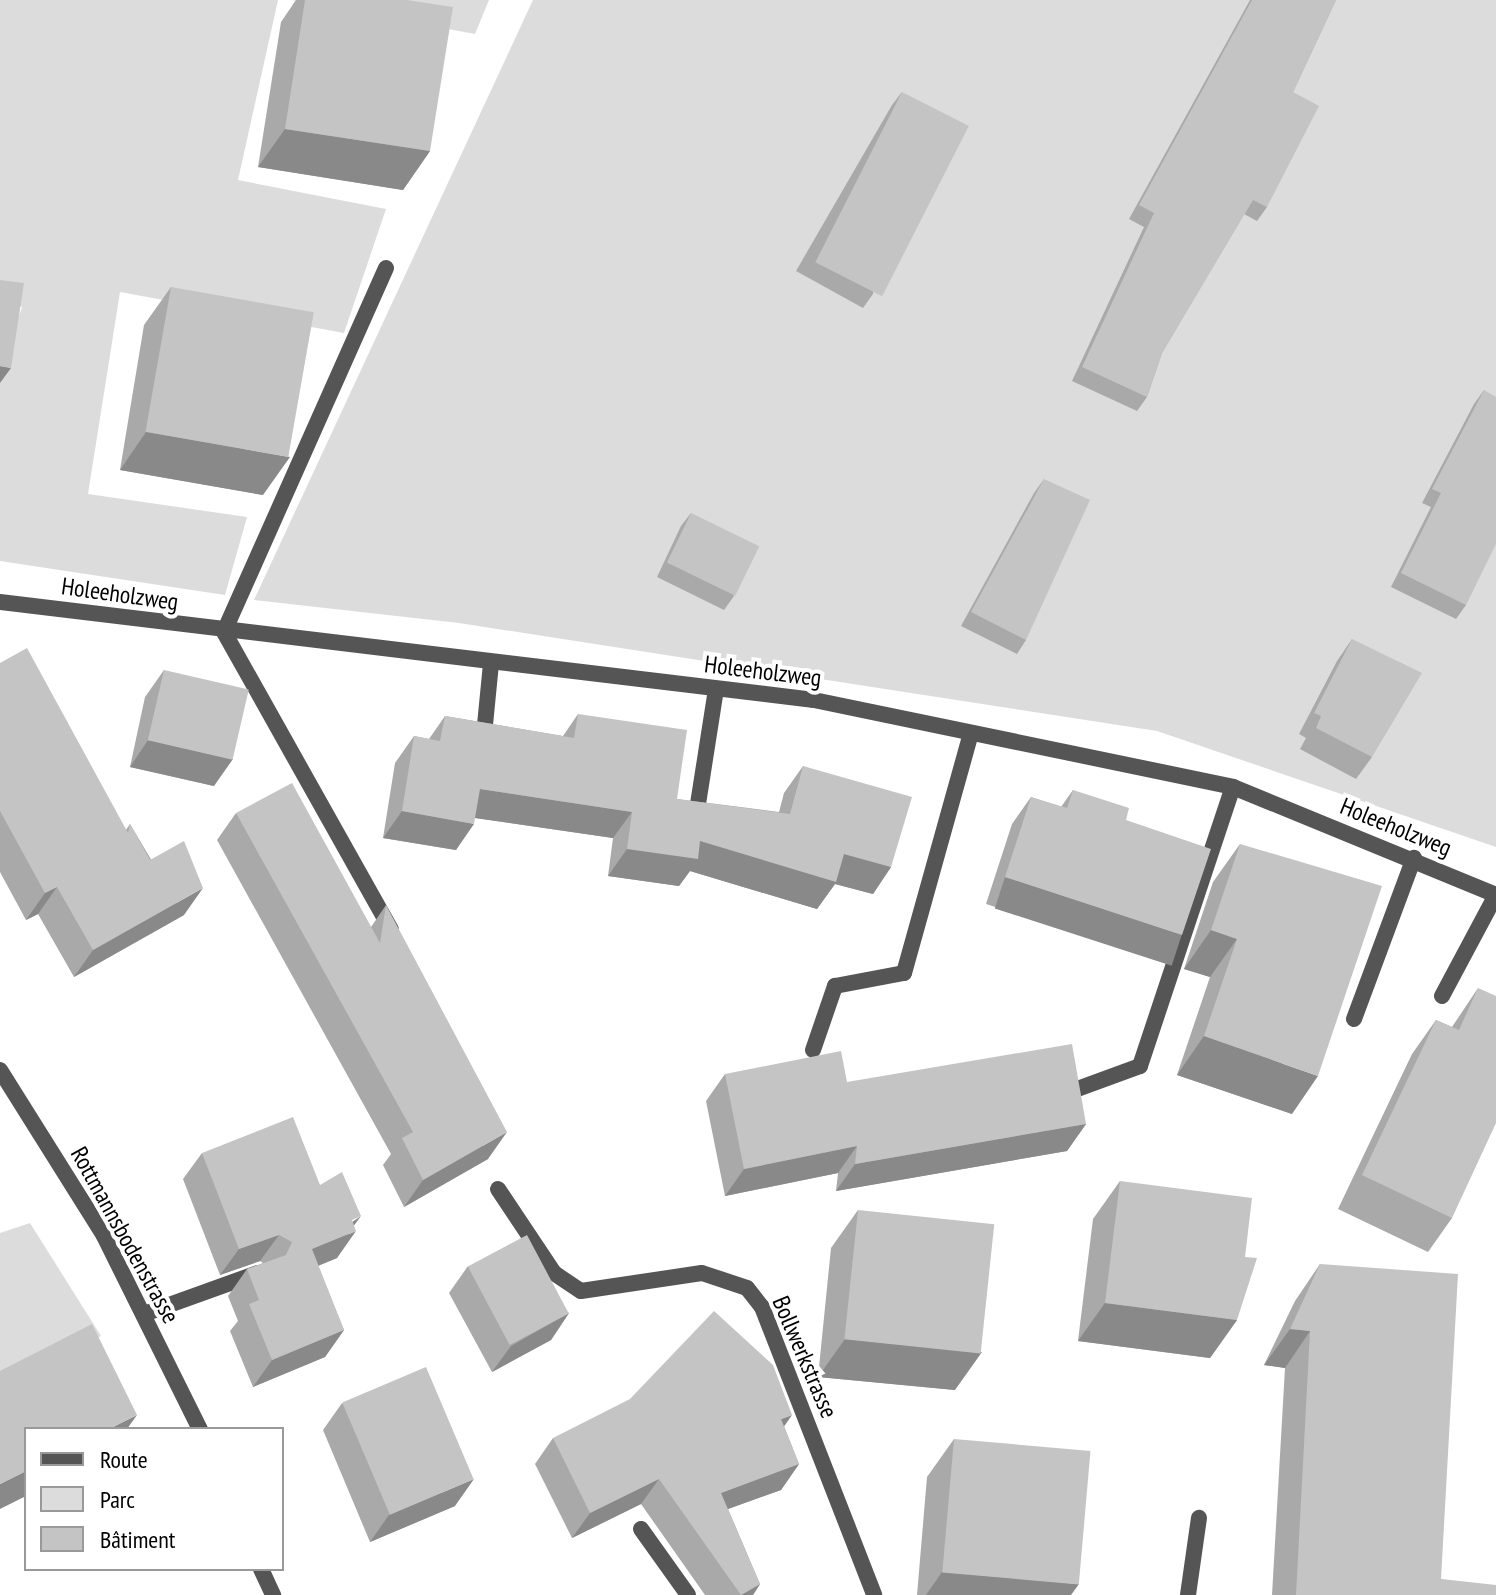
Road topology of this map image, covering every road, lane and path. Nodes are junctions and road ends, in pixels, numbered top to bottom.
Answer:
1 (386, 268) dead end
2 (0, 602) edge
3 (224, 632) junction
4 (491, 663) junction
5 (716, 689) junction
6 (971, 733) junction
7 (484, 735) edge
8 (1233, 787) junction
9 (698, 804) edge
10 (1414, 858) junction
11 (1496, 895) edge
12 (404, 954) edge
13 (1442, 996) dead end
14 (1354, 1019) edge
15 (813, 1050) dead end
16 (0, 1070) edge
17 (1080, 1088) edge
18 (498, 1189) dead end
19 (263, 1272) edge
20 (144, 1314) junction
21 (199, 1427) edge
22 (1199, 1518) dead end
23 (641, 1529) dead end
24 (262, 1571) edge
25 (273, 1595) edge
26 (688, 1595) edge
27 (874, 1595) edge
28 (1188, 1595) edge

1 - 3 street
2 - 3 street, Holeeholzweg
3 - 4 street, Holeeholzweg
3 - 12 street
4 - 5 street, Holeeholzweg
4 - 7 street
5 - 6 street, Holeeholzweg
5 - 9 street
6 - 8 street, Holeeholzweg
6 - 15 street
8 - 10 street, Holeeholzweg
8 - 17 street
10 - 11 street, Holeeholzweg
10 - 14 street
11 - 13 street
16 - 20 street, Rottmannsbodenstrasse
18 - 27 street, Bollwerkstrasse
19 - 20 street
20 - 21 street, Rottmannsbodenstrasse
22 - 28 street
23 - 26 street
24 - 25 street

